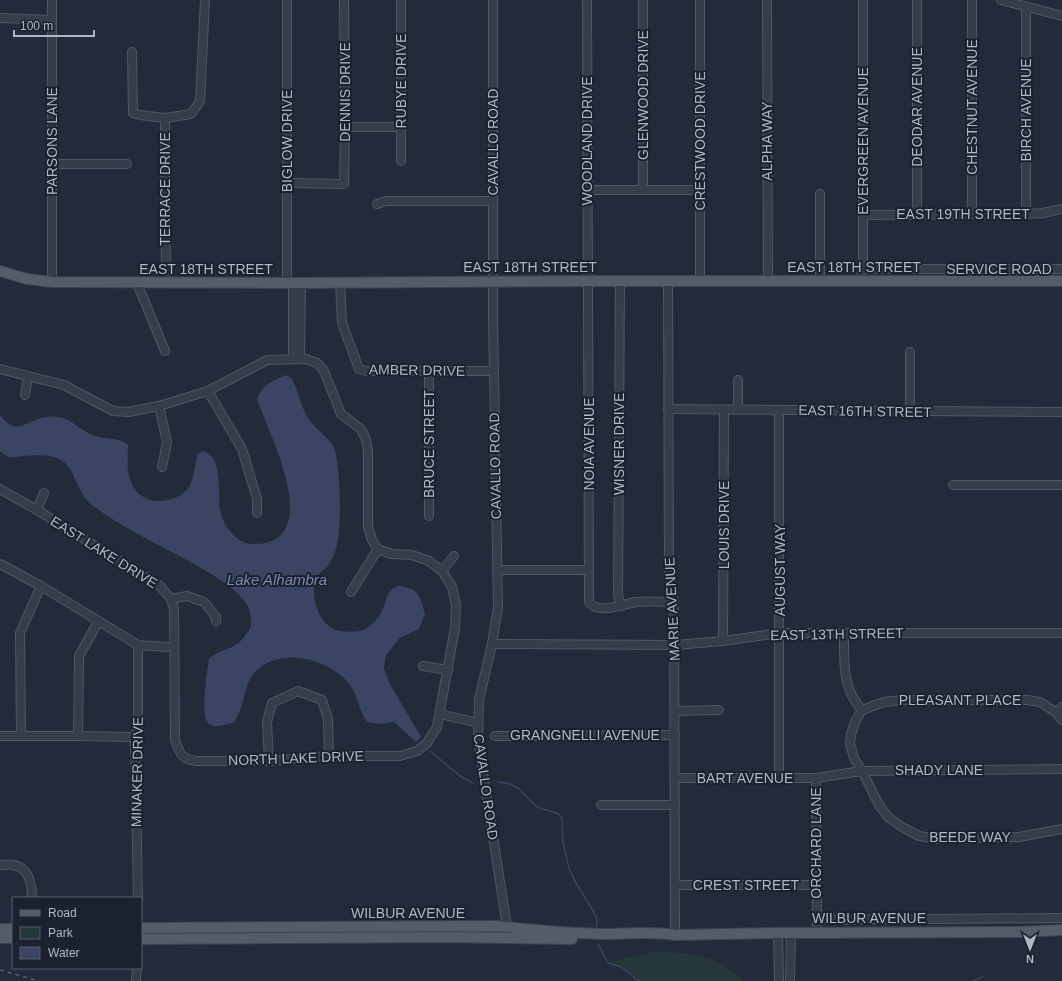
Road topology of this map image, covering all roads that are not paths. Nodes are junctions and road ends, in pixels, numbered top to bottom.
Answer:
1 (52, 0) edge
2 (205, 0) edge
3 (287, 0) edge
4 (344, 0) edge
5 (401, 0) edge
6 (493, 0) edge
7 (587, 0) edge
8 (643, 0) edge
9 (700, 0) edge
10 (767, 0) edge
11 (863, 0) edge
12 (917, 0) edge
13 (972, 0) edge
14 (1001, 0) edge
15 (1026, 7) junction
16 (1062, 16) edge
17 (0, 18) edge
18 (52, 20) junction
19 (132, 52) dead end
20 (165, 118) junction
21 (345, 127) junction
22 (401, 127) junction
23 (401, 161) dead end
24 (52, 164) junction
25 (127, 164) dead end
26 (287, 183) junction
27 (587, 190) junction
28 (643, 190) junction
29 (700, 190) junction
30 (820, 194) dead end
31 (493, 201) junction
32 (377, 204) dead end
33 (1062, 209) edge
34 (972, 214) junction
35 (1026, 214) junction
36 (863, 215) junction
37 (917, 215) junction
38 (863, 269) junction
39 (1062, 269) edge
40 (0, 271) edge
41 (588, 281) junction
42 (620, 281) junction
43 (700, 281) junction
44 (768, 281) junction
45 (820, 281) junction
46 (1062, 281) edge
47 (52, 282) junction
48 (166, 282) junction
49 (340, 282) junction
50 (493, 282) junction
51 (668, 282) junction
52 (859, 282) junction
53 (137, 283) junction
54 (294, 283) junction
55 (165, 351) dead end
56 (910, 352) dead end
57 (296, 358) junction
58 (0, 369) edge
59 (429, 371) junction
60 (494, 371) junction
61 (28, 377) junction
62 (738, 380) dead end
63 (208, 391) junction
64 (25, 395) dead end
65 (159, 406) junction
66 (668, 409) junction
67 (724, 410) junction
68 (738, 410) junction
69 (779, 410) junction
70 (910, 412) junction
71 (1062, 412) edge
72 (162, 467) dead end
73 (953, 485) dead end
74 (1062, 485) edge
75 (0, 489) edge
76 (44, 493) dead end
77 (37, 510) junction
78 (257, 513) dead end
79 (428, 516) dead end
80 (378, 549) junction
81 (454, 556) dead end
82 (0, 564) edge
83 (497, 570) junction
84 (588, 570) junction
85 (442, 571) junction
86 (40, 586) junction
87 (351, 592) dead end
88 (171, 599) junction
89 (674, 602) junction
90 (621, 606) junction
91 (216, 621) dead end
92 (98, 622) junction
93 (780, 633) junction
94 (844, 633) junction
95 (1062, 633) edge
96 (723, 641) junction
97 (492, 644) junction
98 (138, 645) junction
99 (675, 645) junction
100 (166, 647) dead end
101 (423, 666) dead end
102 (448, 670) junction
103 (719, 710) dead end
104 (862, 710) junction
105 (675, 711) junction
106 (1060, 713) edge
107 (440, 714) junction
108 (478, 723) junction
109 (675, 735) junction
110 (0, 736) edge
111 (21, 736) junction
112 (78, 736) junction
113 (495, 736) dead end
114 (135, 738) junction
115 (182, 755) joint
116 (329, 756) junction
117 (269, 761) junction
118 (1062, 769) edge
119 (862, 771) junction
120 (675, 778) junction
121 (779, 778) junction
122 (816, 778) junction
123 (602, 805) dead end
124 (675, 805) junction
125 (1062, 829) edge
126 (0, 865) edge
127 (817, 884) junction
128 (675, 885) junction
129 (32, 897) edge
130 (138, 897) edge
131 (1062, 918) edge
132 (817, 920) junction
133 (142, 928) edge
134 (316, 928) junction
135 (0, 929) edge
136 (12, 929) edge
137 (1062, 930) edge
138 (817, 932) junction
139 (508, 933) junction
140 (778, 933) junction
141 (791, 933) junction
142 (675, 935) junction
143 (0, 938) edge
144 (12, 938) edge
145 (290, 938) junction
146 (142, 939) edge
147 (137, 969) edge
148 (136, 981) edge
149 (779, 981) edge
150 (790, 981) edge

1 - 18 street, PARSONS LANE
2 - 20 street
3 - 26 street, BIGLOW DRIVE
4 - 21 street, DENNIS DRIVE
5 - 22 street, RUBYE DRIVE
6 - 31 street, CAVALLO ROAD
7 - 27 street, WOODLAND DRIVE
8 - 28 street, GLENWOOD DRIVE
9 - 29 street, CRESTWOOD DRIVE
10 - 44 street, ALPHA WAY
11 - 36 street, EVERGREEN AVENUE
12 - 37 street, DEODAR AVENUE
13 - 34 street, CHESTNUT AVENUE
14 - 15 street
15 - 16 street
15 - 35 street, BIRCH AVENUE
17 - 18 street
18 - 24 street, PARSONS LANE
19 - 20 street, TERRACE DRIVE
20 - 48 street, TERRACE DRIVE
21 - 22 street
21 - 26 street, DENNIS DRIVE
22 - 23 street, RUBYE DRIVE
24 - 25 street
24 - 47 street, PARSONS LANE
26 - 54 street, BIGLOW DRIVE
27 - 28 street
27 - 41 street, WOODLAND DRIVE
28 - 29 street
29 - 43 street, CRESTWOOD DRIVE
30 - 45 street
31 - 32 street
31 - 50 street, CAVALLO ROAD
33 - 35 street, EAST 19TH STREET
34 - 35 street, EAST 19TH STREET
34 - 37 street, EAST 19TH STREET
36 - 37 street, EAST 19TH STREET
36 - 38 street, EVERGREEN AVENUE
38 - 39 street, SERVICE ROAD
38 - 52 street, EVERGREEN AVENUE
40 - 47 main road, EAST 18TH STREET
41 - 42 main road, EAST 18TH STREET
41 - 50 main road, EAST 18TH STREET
41 - 84 street, NOIA AVENUE
42 - 51 main road, EAST 18TH STREET
42 - 90 street, WISNER DRIVE
43 - 44 main road, EAST 18TH STREET
43 - 51 main road, EAST 18TH STREET
44 - 45 main road, EAST 18TH STREET
45 - 52 main road, EAST 18TH STREET
46 - 52 main road, EAST 18TH STREET
47 - 53 main road, EAST 18TH STREET
48 - 53 main road, EAST 18TH STREET
48 - 54 main road, EAST 18TH STREET
49 - 50 main road, EAST 18TH STREET
49 - 54 main road, EAST 18TH STREET
49 - 59 street, AMBER DRIVE
50 - 60 street, CAVALLO ROAD
51 - 66 street, MARIE AVENUE
53 - 55 street
54 - 57 street, BIGLOW DRIVE
56 - 70 street
57 - 63 street
57 - 80 street
58 - 61 street
59 - 60 street, AMBER DRIVE
59 - 79 street, BRUCE STREET
60 - 83 street, CAVALLO ROAD
61 - 64 street
61 - 65 street
62 - 68 street
63 - 65 street
63 - 78 street
65 - 72 street
66 - 67 street, EAST 16TH STREET
66 - 89 street, MARIE AVENUE
67 - 68 street, EAST 16TH STREET
67 - 96 street, LOUIS DRIVE
68 - 69 street, EAST 16TH STREET
69 - 70 street, EAST 16TH STREET
69 - 93 street, AUGUST WAY
70 - 71 street, EAST 16TH STREET
73 - 74 street
75 - 77 street, EAST LAKE DRIVE
76 - 77 street
77 - 88 street, EAST LAKE DRIVE
80 - 85 street
80 - 87 street
81 - 85 street
82 - 86 street
83 - 84 street
83 - 97 street, CAVALLO ROAD
84 - 90 street, NOIA AVENUE
85 - 102 street
86 - 92 street
86 - 111 street
88 - 91 street
88 - 115 street, EAST LAKE DRIVE
89 - 90 street
89 - 99 street, MARIE AVENUE
92 - 98 street
92 - 112 street
93 - 94 street, EAST 13TH STREET
93 - 96 street, EAST 13TH STREET
93 - 121 street, AUGUST WAY
94 - 95 street, EAST 13TH STREET
94 - 104 street
96 - 99 street, EAST 13TH STREET
97 - 99 street, EAST 13TH STREET
97 - 108 street, CAVALLO ROAD
98 - 100 street
98 - 114 street, MINAKER DRIVE
99 - 105 street, MARIE AVENUE
101 - 102 street
102 - 107 street
103 - 105 street
104 - 106 street, PLEASANT PLACE
104 - 119 street, BEEDE WAY
105 - 109 street, MARIE AVENUE
107 - 108 street
107 - 116 street, NORTH LAKE DRIVE
108 - 139 street, CAVALLO ROAD
109 - 113 street, GRANGNELLI AVENUE
109 - 120 street, MARIE AVENUE
110 - 111 street
111 - 112 street
112 - 114 street
114 - 130 street, MINAKER DRIVE
115 - 117 street, NORTH LAKE DRIVE
116 - 117 street, NORTH LAKE DRIVE
116 - 117 street
118 - 119 street, SHADY LANE
119 - 122 street, SHADY LANE
119 - 125 street, BEEDE WAY
120 - 121 street, BART AVENUE
120 - 124 street, MARIE AVENUE
121 - 122 street, BART AVENUE
122 - 127 street, ORCHARD LANE
123 - 124 street
124 - 128 street, MARIE AVENUE
126 - 129 street
127 - 128 street, CREST STREET
127 - 132 street, ORCHARD LANE
128 - 142 street, MARIE AVENUE
131 - 132 street
132 - 138 street, ORCHARD LANE
133 - 134 main road, WILBUR AVENUE
134 - 139 main road, WILBUR AVENUE
134 - 145 main road
135 - 136 main road
137 - 138 main road, WILBUR AVENUE
138 - 141 main road, WILBUR AVENUE
139 - 142 main road, WILBUR AVENUE
139 - 145 main road, WILBUR AVENUE
140 - 141 main road, WILBUR AVENUE
140 - 142 main road, WILBUR AVENUE
140 - 149 street
141 - 150 street
143 - 144 main road
145 - 146 main road, WILBUR AVENUE
147 - 148 street

